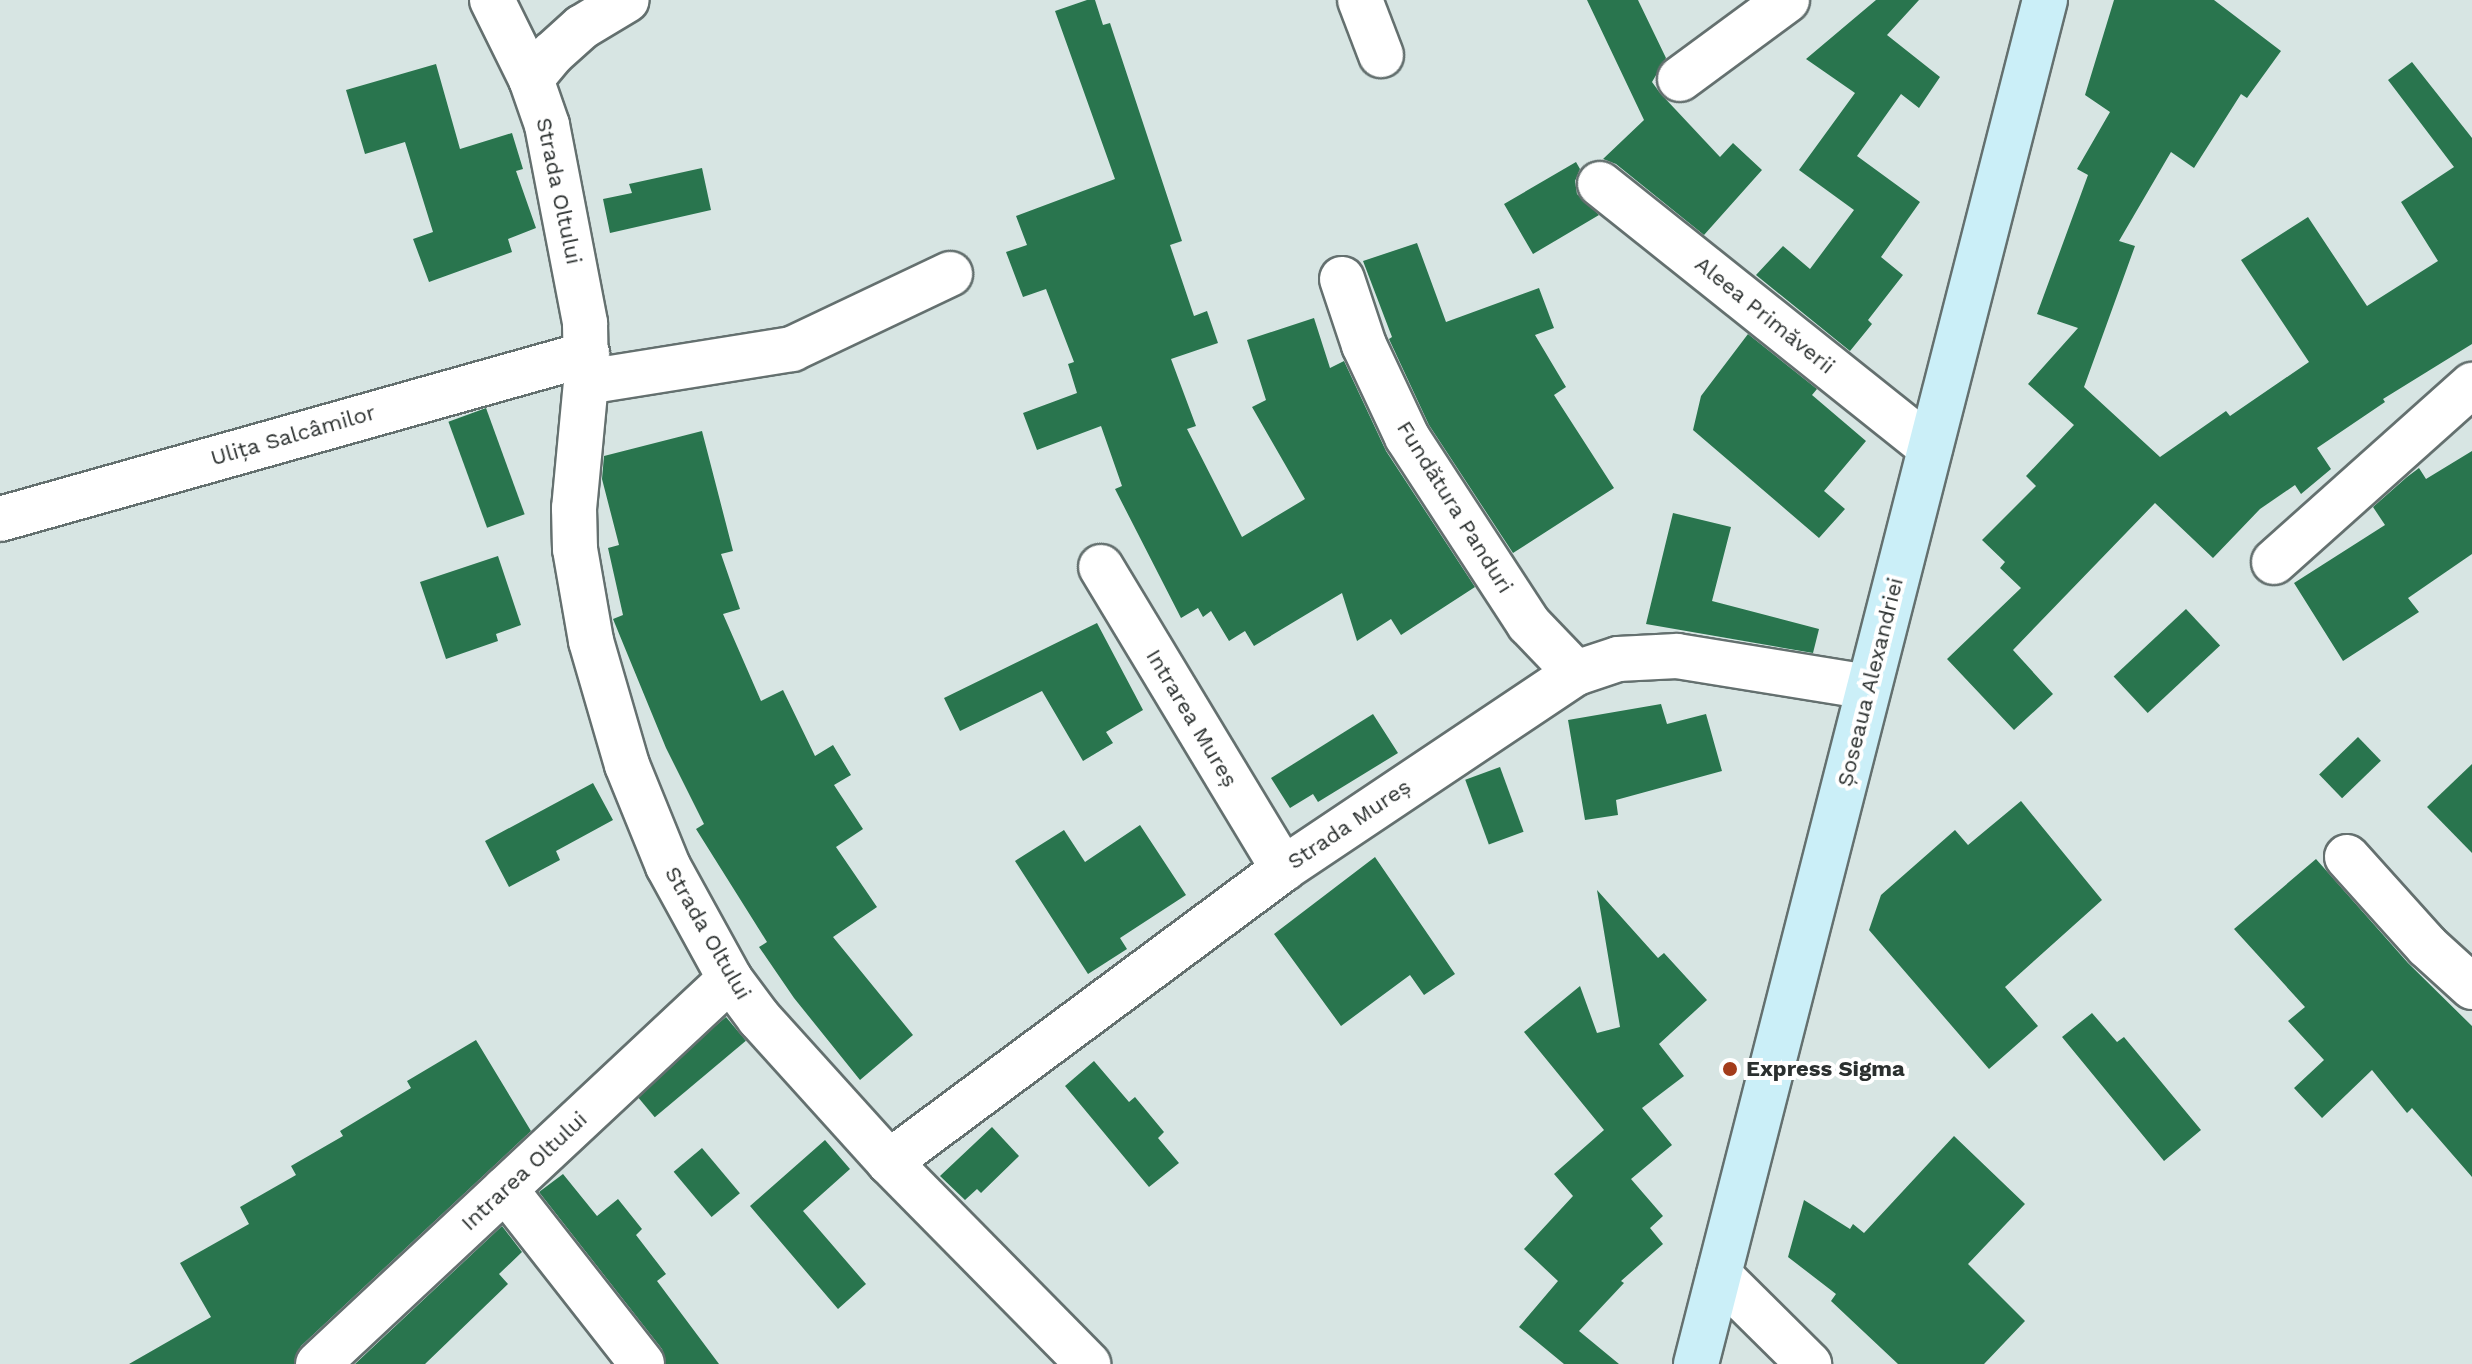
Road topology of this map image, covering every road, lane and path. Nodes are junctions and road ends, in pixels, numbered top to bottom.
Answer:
1 (492, 0) edge
2 (627, 0) edge
3 (1360, 0) edge
4 (1787, 0) edge
5 (2045, 0) edge
6 (1381, 55) dead end
7 (531, 79) junction
8 (1680, 79) dead end
9 (1600, 184) dead end
10 (950, 274) dead end
11 (1342, 279) dead end
12 (586, 368) junction
13 (2472, 385) edge
14 (1930, 447) junction
15 (0, 519) edge
16 (2274, 562) dead end
17 (1101, 567) dead end
18 (1576, 673) junction
19 (1868, 687) junction
20 (2347, 857) dead end
21 (1283, 869) junction
22 (730, 979) junction
23 (2472, 987) edge
24 (889, 1162) junction
25 (505, 1189) junction
26 (1719, 1275) junction
27 (318, 1364) edge
28 (642, 1364) edge
29 (1088, 1364) edge
30 (1696, 1364) edge
31 (1809, 1364) edge

1 - 7 street, Strada Oltului
2 - 7 street
3 - 6 street
4 - 8 street
5 - 14 main road, Șoseaua Alexandriei
7 - 12 street, Strada Oltului
9 - 14 street, Aleea Primăverii
10 - 12 street
11 - 18 street, Fundătura Panduri
12 - 15 street, Ulița Salcâmilor
12 - 22 street, Strada Oltului
13 - 16 street
14 - 19 main road, Șoseaua Alexandriei
17 - 21 street, Intrarea Mureș
18 - 19 street, Strada Mureș
18 - 21 street, Strada Mureș
19 - 26 main road, Șoseaua Alexandriei
20 - 23 street
21 - 24 street, Strada Mureș
22 - 24 street, Strada Oltului
22 - 25 street, Intrarea Oltului
24 - 29 street, Strada Oltului
25 - 27 street, Intrarea Oltului
25 - 28 street
26 - 30 main road, Șoseaua Alexandriei
26 - 31 street

